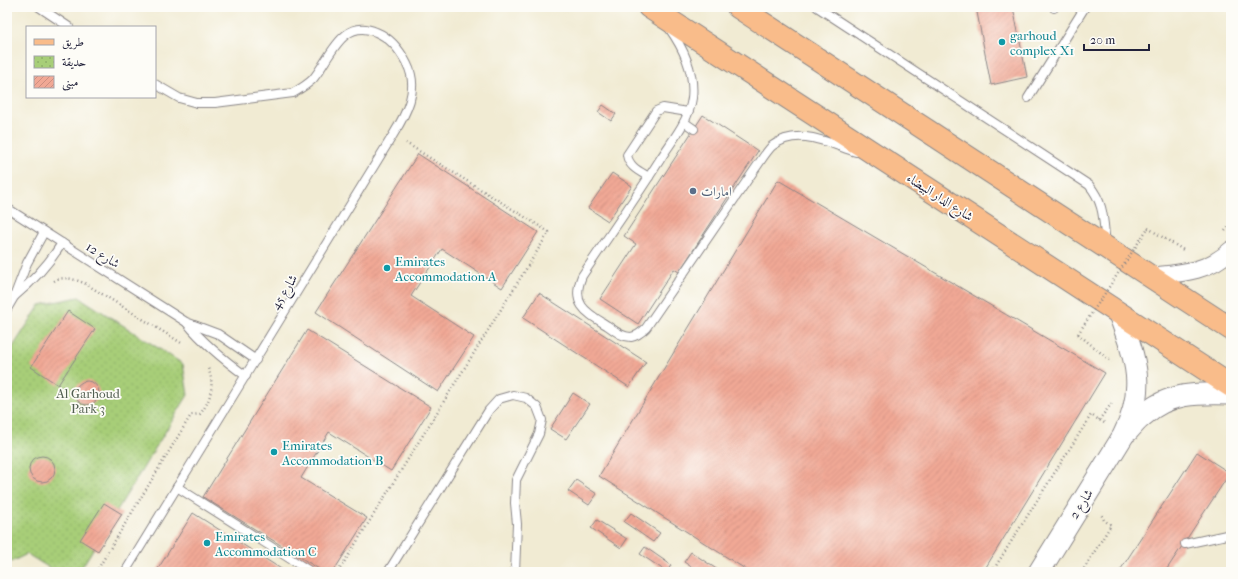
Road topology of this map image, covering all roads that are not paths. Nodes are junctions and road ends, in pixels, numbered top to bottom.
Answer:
1 (39, 7) edge
2 (738, 7) edge
3 (817, 7) edge
4 (1085, 7) edge
5 (654, 10) edge
6 (68, 26) edge
7 (156, 85) edge
8 (1028, 98) dead end
9 (688, 112) junction
10 (684, 122) junction
11 (694, 129) dead end
12 (885, 161) junction
13 (649, 177) junction
14 (7, 208) edge
15 (44, 232) junction
16 (62, 243) junction
17 (1107, 247) junction
18 (1231, 250) edge
19 (1152, 276) junction
20 (14, 297) junction
21 (7, 309) edge
22 (1119, 314) junction
23 (186, 322) junction
24 (1231, 329) edge
25 (256, 360) junction
26 (246, 376) junction
27 (1231, 386) edge
28 (1231, 394) edge
29 (1123, 436) junction
30 (177, 487) junction
31 (1231, 534) edge
32 (1185, 544) dead end
33 (125, 572) edge
34 (311, 572) edge
35 (388, 572) edge
36 (514, 572) edge
37 (1039, 572) edge

1 - 6 lane
2 - 17 main road
3 - 17 lane
4 - 8 lane
5 - 9 lane
5 - 12 main road, شارع الدار البيضاء
7 - 25 lane, شارع 45
9 - 10 lane
9 - 13 lane
10 - 11 lane
10 - 13 lane
12 - 13 lane
12 - 22 main road, شارع الدار البيضاء
14 - 15 lane, شارع 12
15 - 16 lane, شارع 12
15 - 20 lane
16 - 20 lane
16 - 23 lane, شارع 12
17 - 19 main road
18 - 19 street
19 - 24 main road
20 - 21 lane
22 - 27 main road, شارع الدار البيضاء
22 - 29 street, شارع 2
23 - 25 lane, شارع 12
23 - 26 lane, شارع 12
25 - 26 lane, شارع 45
26 - 30 lane, شارع 45
28 - 29 street, شارع 2
29 - 37 street, شارع 2
30 - 33 lane, شارع 45
30 - 34 lane
31 - 32 lane
35 - 36 lane

